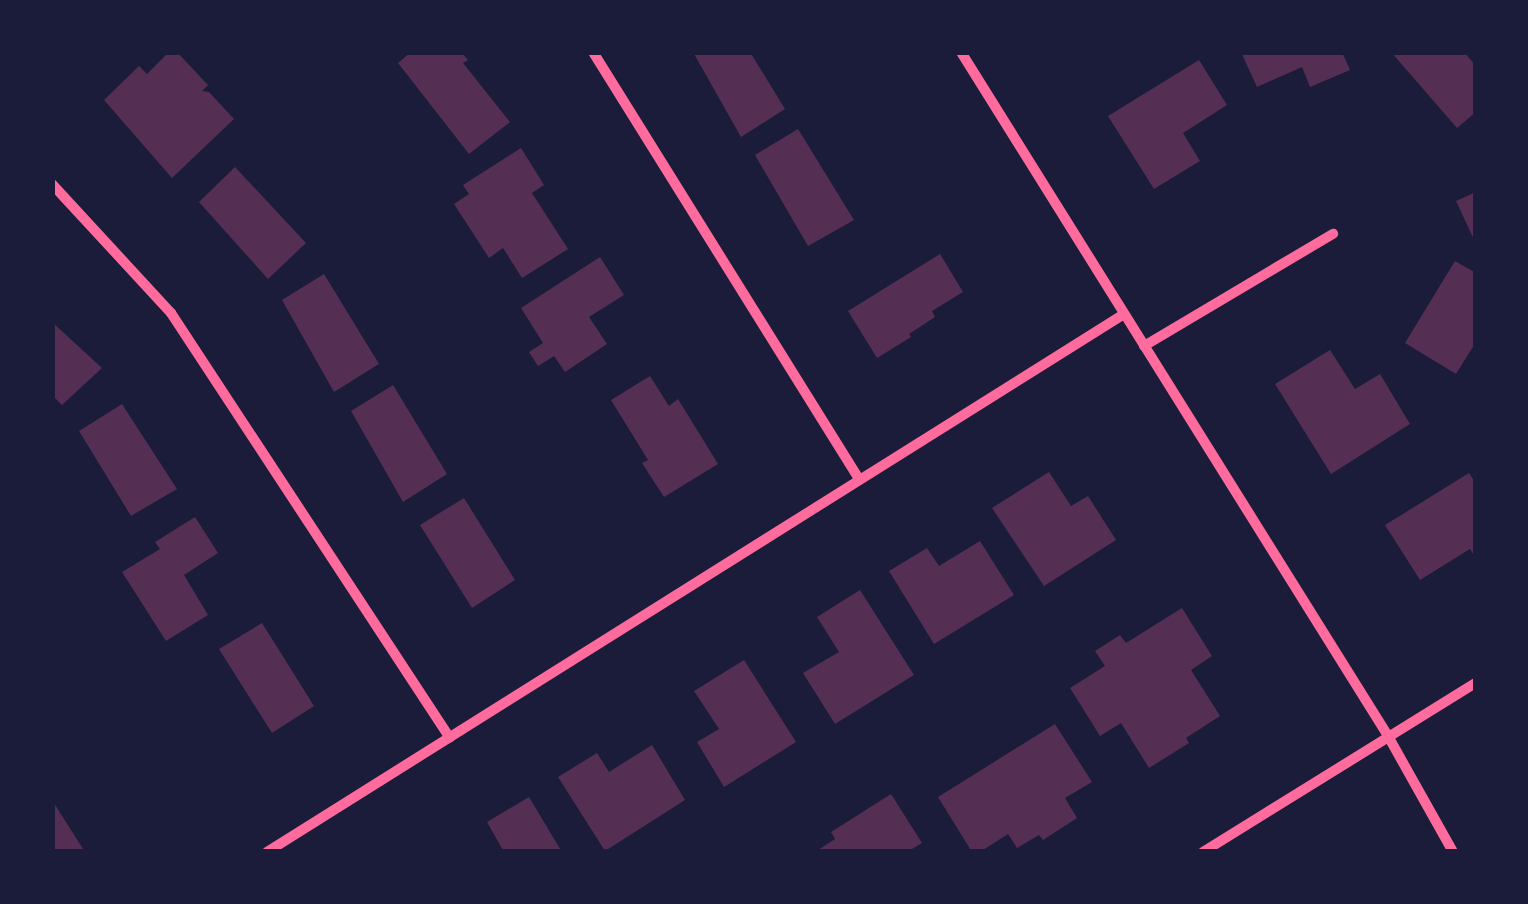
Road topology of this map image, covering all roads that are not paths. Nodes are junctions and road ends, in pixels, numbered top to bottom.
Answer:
1 (594, 52) edge
2 (961, 52) edge
3 (52, 184) edge
4 (1333, 234) dead end
5 (1124, 314) junction
6 (1144, 346) junction
7 (859, 479) junction
8 (1476, 683) edge
9 (1388, 736) junction
10 (450, 738) junction
11 (267, 852) edge
12 (1204, 852) edge
13 (1453, 852) edge

1 - 7 street
2 - 5 street
3 - 10 street
4 - 6 street
5 - 6 street
5 - 7 street
6 - 9 street
7 - 10 street
8 - 9 street
9 - 12 street
9 - 13 street
10 - 11 street

